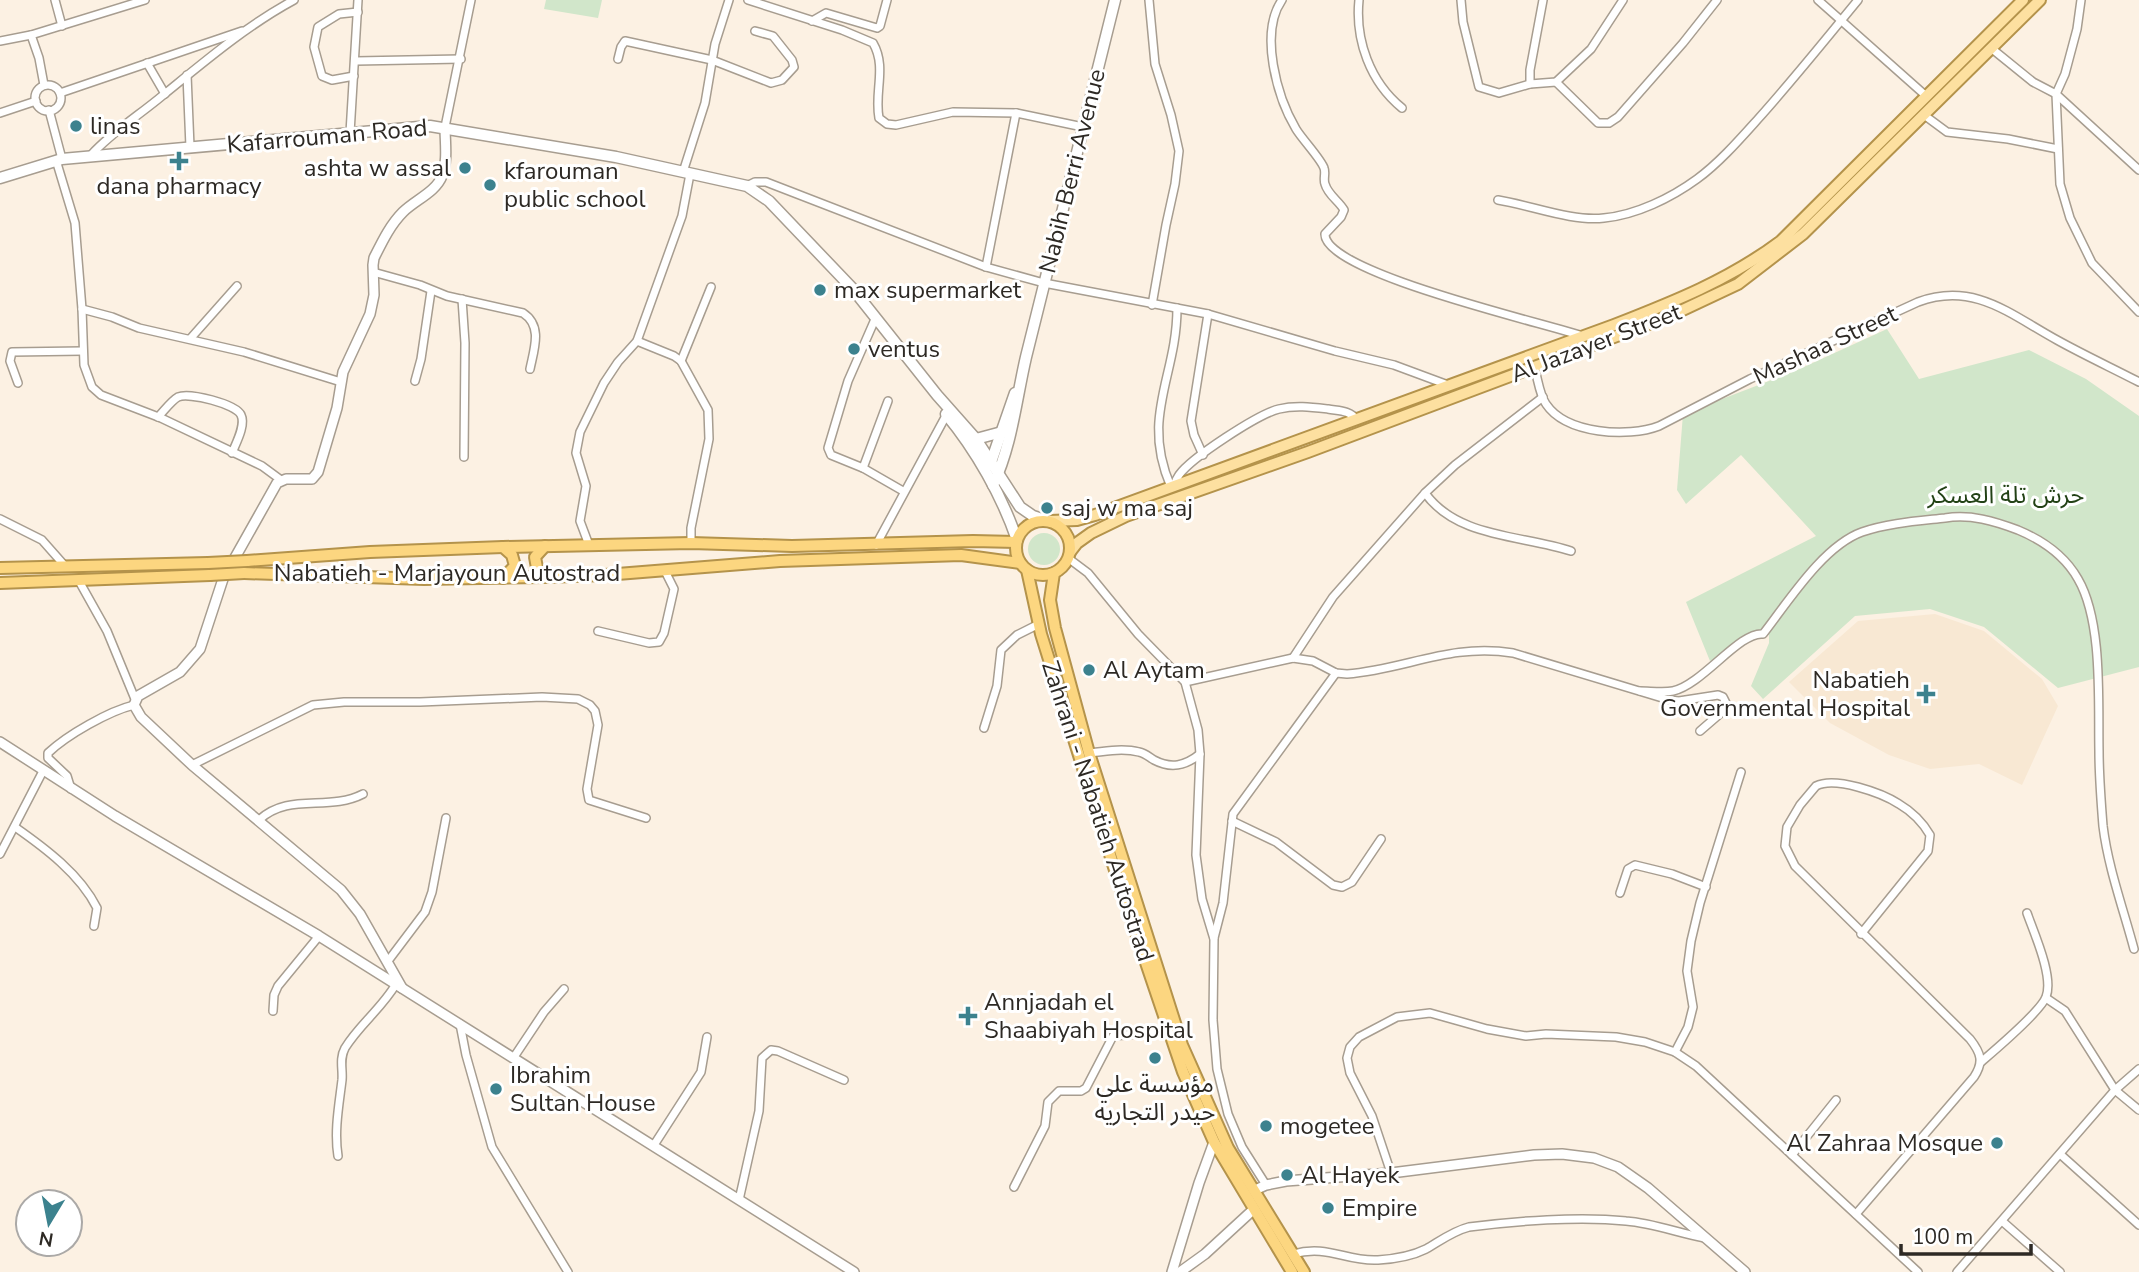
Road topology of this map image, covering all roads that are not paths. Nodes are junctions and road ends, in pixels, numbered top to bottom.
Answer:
1 (55, 0) edge
2 (145, 0) edge
3 (294, 0) edge
4 (358, 0) edge
5 (471, 0) edge
6 (729, 0) edge
7 (748, 0) edge
8 (887, 0) edge
9 (1115, 0) edge
10 (1149, 0) edge
11 (1282, 0) edge
12 (1359, 0) edge
13 (1461, 0) edge
14 (1543, 0) edge
15 (1623, 0) edge
16 (1717, 0) edge
17 (1818, 0) edge
18 (1858, 0) edge
19 (2023, 0) edge
20 (2040, 0) edge
21 (2081, 0) edge
22 (358, 12) junction
23 (813, 20) junction
24 (1842, 21) junction
25 (62, 26) junction
26 (249, 29) junction
27 (755, 31) dead end
28 (31, 35) junction
29 (0, 41) edge
30 (1991, 48) junction
31 (461, 59) junction
32 (618, 59) dead end
33 (712, 60) junction
34 (355, 61) junction
35 (147, 63) junction
36 (187, 75) junction
37 (354, 76) junction
38 (1556, 82) junction
39 (1530, 84) junction
40 (44, 85) junction
41 (60, 93) junction
42 (165, 94) junction
43 (2056, 94) junction
44 (1925, 95) junction
45 (36, 101) junction
46 (1402, 108) dead end
47 (49, 110) junction
48 (0, 113) edge
49 (1016, 113) junction
50 (1924, 115) junction
51 (445, 127) junction
52 (1083, 127) junction
53 (350, 133) junction
54 (190, 147) junction
55 (2058, 149) junction
56 (91, 155) junction
57 (59, 160) junction
58 (2139, 170) edge
59 (687, 173) junction
60 (0, 178) edge
61 (747, 187) junction
62 (1499, 200) dead end
63 (986, 267) junction
64 (373, 272) junction
65 (1044, 283) junction
66 (237, 286) dead end
67 (711, 286) dead end
68 (431, 291) junction
69 (462, 299) junction
70 (1152, 305) junction
71 (1177, 308) junction
72 (82, 309) junction
73 (2139, 312) edge
74 (1208, 314) junction
75 (876, 317) junction
76 (1583, 336) junction
77 (190, 339) junction
78 (637, 341) junction
79 (83, 351) junction
80 (681, 361) junction
81 (1534, 367) junction
82 (530, 369) dead end
83 (2138, 379) edge
84 (415, 381) dead end
85 (341, 382) junction
86 (18, 383) dead end
87 (1020, 383) junction
88 (1448, 386) junction
89 (1543, 397) junction
90 (887, 401) dead end
91 (948, 411) junction
92 (158, 417) junction
93 (1357, 420) junction
94 (1002, 432) junction
95 (976, 439) junction
96 (232, 453) junction
97 (1203, 455) junction
98 (464, 457) dead end
99 (992, 461) junction
100 (863, 468) junction
101 (999, 472) junction
102 (985, 474) junction
103 (281, 480) junction
104 (993, 485) junction
105 (1173, 486) junction
106 (903, 491) junction
107 (1425, 493) junction
108 (0, 519) edge
109 (1047, 521) junction
110 (1016, 541) junction
111 (691, 543) junction
112 (589, 545) junction
113 (876, 545) junction
114 (545, 546) junction
115 (503, 547) junction
116 (1571, 551) dead end
117 (1069, 555) junction
118 (65, 566) junction
119 (1023, 566) junction
120 (0, 568) edge
121 (665, 571) junction
122 (1054, 573) junction
123 (543, 577) junction
124 (503, 578) junction
125 (79, 581) junction
126 (0, 583) edge
127 (1039, 624) junction
128 (598, 631) dead end
129 (1293, 658) junction
130 (1336, 673) junction
131 (1185, 682) junction
132 (1640, 691) junction
133 (134, 702) junction
134 (984, 728) dead end
135 (1700, 731) dead end
136 (0, 742) edge
137 (1089, 753) junction
138 (1200, 754) junction
139 (192, 765) junction
140 (43, 771) junction
141 (1741, 772) dead end
142 (71, 789) junction
143 (363, 794) dead end
144 (446, 818) dead end
145 (646, 818) dead end
146 (259, 820) junction
147 (1232, 821) junction
148 (15, 827) junction
149 (1381, 839) dead end
150 (0, 854) edge
151 (1706, 887) junction
152 (1620, 893) dead end
153 (2027, 913) dead end
154 (94, 926) dead end
155 (1861, 934) junction
156 (319, 936) junction
157 (1214, 939) junction
158 (2134, 949) dead end
159 (388, 961) junction
160 (399, 986) junction
161 (564, 989) dead end
162 (2046, 998) junction
163 (272, 1011) dead end
164 (460, 1024) junction
165 (1170, 1031) junction
166 (706, 1037) dead end
167 (1675, 1052) junction
168 (514, 1057) junction
169 (1981, 1062) junction
170 (2139, 1069) edge
171 (844, 1080) dead end
172 (2115, 1090) junction
173 (1836, 1100) dead end
174 (2139, 1110) edge
175 (1214, 1142) junction
176 (654, 1145) junction
177 (2060, 1154) junction
178 (1791, 1155) junction
179 (338, 1156) dead end
180 (1391, 1173) junction
181 (1014, 1187) dead end
182 (1260, 1188) junction
183 (739, 1200) junction
184 (1254, 1209) junction
185 (1856, 1214) junction
186 (2002, 1221) junction
187 (2139, 1225) edge
188 (1705, 1238) junction
189 (1293, 1254) junction
190 (568, 1272) edge
191 (854, 1272) edge
192 (1172, 1272) edge
193 (1180, 1272) edge
194 (1292, 1272) edge
195 (1304, 1272) edge
196 (1745, 1272) edge
197 (1918, 1272) edge
198 (1957, 1272) edge
199 (2060, 1272) edge

1 - 25 street
2 - 25 street
3 - 26 street
4 - 22 street
5 - 31 street
6 - 33 street
7 - 23 street
8 - 23 street
9 - 52 main road, Nabih Berri Avenue
10 - 70 street
11 - 76 street
12 - 46 street
13 - 39 street
14 - 39 street
15 - 38 street
16 - 38 street
17 - 24 street
18 - 24 street
19 - 44 main road, Al Jazayer Street
20 - 30 main road, Al Jazayer Street
21 - 43 street
22 - 34 street
22 - 37 street
23 - 49 street
24 - 44 street
24 - 62 street
25 - 28 street
26 - 35 street
26 - 36 street
27 - 33 street
28 - 29 street
28 - 40 street
30 - 43 street
30 - 50 main road, Al Jazayer Street
31 - 34 street
31 - 51 street
32 - 33 street
33 - 59 street
34 - 37 street
35 - 41 street
35 - 42 street
36 - 42 street
36 - 54 street
37 - 53 street
38 - 39 street
40 - 41 street
40 - 45 street
41 - 47 street
42 - 56 street
43 - 55 street
43 - 58 street
44 - 76 main road, Al Jazayer Street
45 - 47 street
45 - 48 street
47 - 57 street
49 - 52 street
49 - 63 street
50 - 55 street
50 - 81 main road, Al Jazayer Street
51 - 53 main road, Kafarrouman Road
51 - 59 main road, Kafarrouman Road
51 - 64 street
52 - 65 main road, Nabih Berri Avenue
53 - 54 main road, Kafarrouman Road
54 - 56 main road, Kafarrouman Road
55 - 73 street
56 - 57 main road, Kafarrouman Road
57 - 60 main road, Kafarrouman Road
57 - 72 street
59 - 61 main road, Kafarrouman Road
59 - 78 street
61 - 63 street
61 - 75 main road, Kafarrouman Road
63 - 65 street
64 - 68 street
64 - 85 street
65 - 70 street
65 - 87 main road, Nabih Berri Avenue
66 - 77 street
67 - 80 street
68 - 69 street
68 - 84 street
69 - 82 street
69 - 98 street
70 - 71 street
71 - 74 street
71 - 105 street
72 - 77 street
72 - 79 street
74 - 88 street
74 - 97 street
75 - 91 main road, Kafarrouman Road
75 - 100 street
76 - 88 main road, Al Jazayer Street
77 - 85 street
78 - 80 street
78 - 112 street
79 - 86 street
79 - 92 street
80 - 111 street
81 - 89 street
81 - 117 main road, Al Jazayer Street
83 - 89 street, Mashaa Street
85 - 103 street
87 - 94 main road
87 - 101 main road
88 - 93 main road, Al Jazayer Street
89 - 107 street
90 - 100 street
91 - 95 main road
91 - 102 main road
91 - 106 street
92 - 96 street
92 - 96 street
93 - 97 street
93 - 105 main road, Al Jazayer Street
94 - 95 main road
94 - 99 main road
95 - 99 main road
96 - 103 street
97 - 105 street
99 - 101 main road
99 - 102 main road
100 - 106 street
101 - 104 main road
101 - 109 main road
102 - 104 main road
103 - 133 street
104 - 110 main road
105 - 109 main road, Al Jazayer Street
106 - 113 street
107 - 116 street
107 - 129 street
108 - 118 street
109 - 110 highway
109 - 117 highway
110 - 113 highway, Nabatieh - Marjayoun Autostrad
110 - 119 highway
111 - 112 highway, Nabatieh - Marjayoun Autostrad
111 - 113 highway, Nabatieh - Marjayoun Autostrad
112 - 114 highway, Nabatieh - Marjayoun Autostrad
114 - 115 highway, Nabatieh - Marjayoun Autostrad
114 - 123 highway
115 - 118 highway, Nabatieh - Marjayoun Autostrad, bridge
115 - 124 highway
117 - 122 highway
117 - 131 street
118 - 120 highway, Nabatieh - Marjayoun Autostrad
119 - 121 highway, Nabatieh - Marjayoun Autostrad
119 - 122 highway
119 - 127 highway, Zahrani - Nabatieh Autostrad
121 - 123 highway, Nabatieh - Marjayoun Autostrad
121 - 128 street
122 - 137 highway, Zahrani - Nabatieh Autostrad
123 - 124 highway, Nabatieh - Marjayoun Autostrad
124 - 125 highway, Nabatieh - Marjayoun Autostrad, bridge
125 - 126 highway, Nabatieh - Marjayoun Autostrad
125 - 133 street
127 - 134 street
127 - 165 highway, Zahrani - Nabatieh Autostrad
129 - 130 street
129 - 131 street
130 - 132 street
130 - 147 street
131 - 138 street
132 - 135 street
132 - 158 street
133 - 139 street
133 - 142 street
136 - 140 street
137 - 138 street
137 - 182 highway, Zahrani - Nabatieh Autostrad
138 - 157 street
139 - 145 street
139 - 146 street
140 - 142 street
140 - 148 street
141 - 151 street
142 - 156 street
143 - 146 street
144 - 159 street
146 - 159 street
147 - 149 street
147 - 157 street
148 - 150 street
148 - 154 street
151 - 152 street
151 - 167 street
153 - 162 street
155 - 155 street
155 - 169 street
156 - 160 street
156 - 163 street
157 - 182 street
159 - 160 street
160 - 164 street
160 - 179 street
161 - 168 street
162 - 169 street
162 - 172 street
164 - 168 street
164 - 190 street
165 - 175 highway, Zahrani - Nabatieh Autostrad
165 - 181 street
166 - 176 street
167 - 178 street
167 - 180 street
168 - 176 street
169 - 185 street
170 - 172 street
171 - 183 street
172 - 174 street
172 - 177 street
173 - 178 street
175 - 184 highway, Zahrani - Nabatieh Autostrad
175 - 192 street
176 - 183 street
177 - 186 street
177 - 187 street
178 - 185 street
180 - 182 street
180 - 188 street
182 - 189 highway, Zahrani - Nabatieh Autostrad
183 - 191 street
184 - 193 street
184 - 194 highway, Zahrani - Nabatieh Autostrad
185 - 197 street
186 - 198 street
186 - 199 street
188 - 189 street
188 - 196 street
189 - 195 highway, Zahrani - Nabatieh Autostrad

